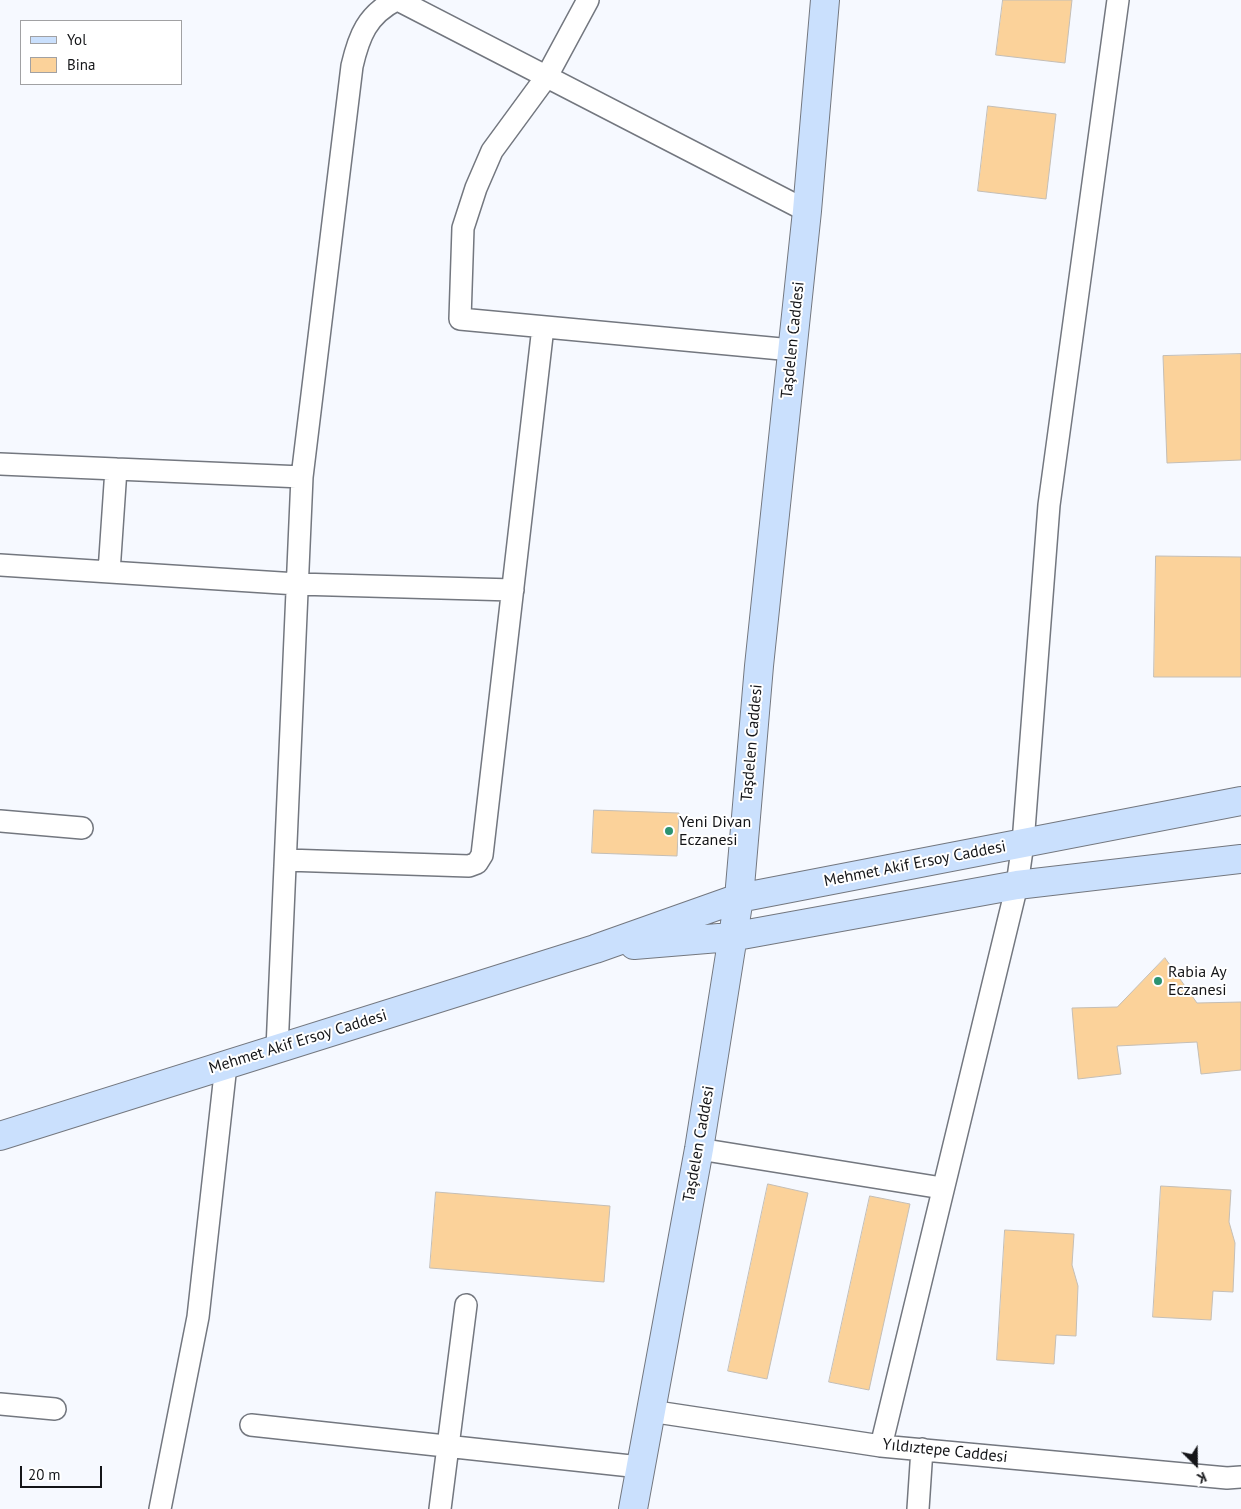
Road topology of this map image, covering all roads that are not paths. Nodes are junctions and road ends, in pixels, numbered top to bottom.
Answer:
1 (397, 0) edge
2 (588, 0) edge
3 (824, 0) edge
4 (1118, 0) edge
5 (368, 8) edge
6 (547, 76) junction
7 (807, 211) junction
8 (543, 327) junction
9 (792, 350) junction
10 (0, 464) edge
11 (116, 469) junction
12 (302, 477) junction
13 (0, 565) edge
14 (110, 572) junction
15 (297, 584) junction
16 (513, 590) junction
17 (1241, 801) edge
18 (0, 820) edge
19 (82, 828) dead end
20 (1023, 843) junction
21 (1241, 859) edge
22 (286, 860) junction
23 (1017, 886) junction
24 (739, 898) junction
25 (731, 937) junction
26 (595, 948) junction
27 (277, 1049) junction
28 (226, 1065) junction
29 (0, 1136) edge
30 (698, 1149) junction
31 (942, 1188) junction
32 (466, 1305) dead end
33 (0, 1404) edge
34 (55, 1410) dead end
35 (650, 1411) junction
36 (251, 1425) dead end
37 (448, 1446) junction
38 (881, 1446) junction
39 (922, 1449) junction
40 (640, 1467) junction
41 (1241, 1477) edge
42 (160, 1509) edge
43 (440, 1509) edge
44 (633, 1509) edge
45 (918, 1509) edge

1 - 5 street
1 - 6 street
2 - 6 street
3 - 7 main road, Taşdelen Caddesi
4 - 20 street
5 - 12 street
6 - 7 street
6 - 8 street
7 - 9 main road, Taşdelen Caddesi
8 - 9 street
8 - 16 street
9 - 24 main road, Taşdelen Caddesi
10 - 11 street
11 - 12 street
11 - 14 street
12 - 15 street
13 - 14 street
14 - 15 street
15 - 16 street
15 - 22 street
16 - 22 street
17 - 20 main road, Mehmet Akif Ersoy Caddesi
18 - 19 street
20 - 23 street
20 - 24 main road, Mehmet Akif Ersoy Caddesi
21 - 23 main road, Mehmet Akif Ersoy Caddesi
22 - 27 street
23 - 25 main road, Mehmet Akif Ersoy Caddesi
23 - 31 street
24 - 25 main road, Taşdelen Caddesi
24 - 26 main road, Mehmet Akif Ersoy Caddesi
25 - 26 main road, Mehmet Akif Ersoy Caddesi
25 - 30 main road, Taşdelen Caddesi
26 - 27 main road, Mehmet Akif Ersoy Caddesi
27 - 28 main road, Mehmet Akif Ersoy Caddesi
28 - 29 main road, Mehmet Akif Ersoy Caddesi
28 - 42 street
30 - 31 street
30 - 35 main road, Taşdelen Caddesi
31 - 38 street
32 - 37 street
33 - 34 street
35 - 38 street, Yıldıztepe Caddesi
35 - 40 main road, Taşdelen Caddesi
36 - 37 street
37 - 40 street
37 - 43 street
38 - 39 street, Yıldıztepe Caddesi
39 - 41 street, Yıldıztepe Caddesi
39 - 45 street
40 - 44 main road, Taşdelen Caddesi

